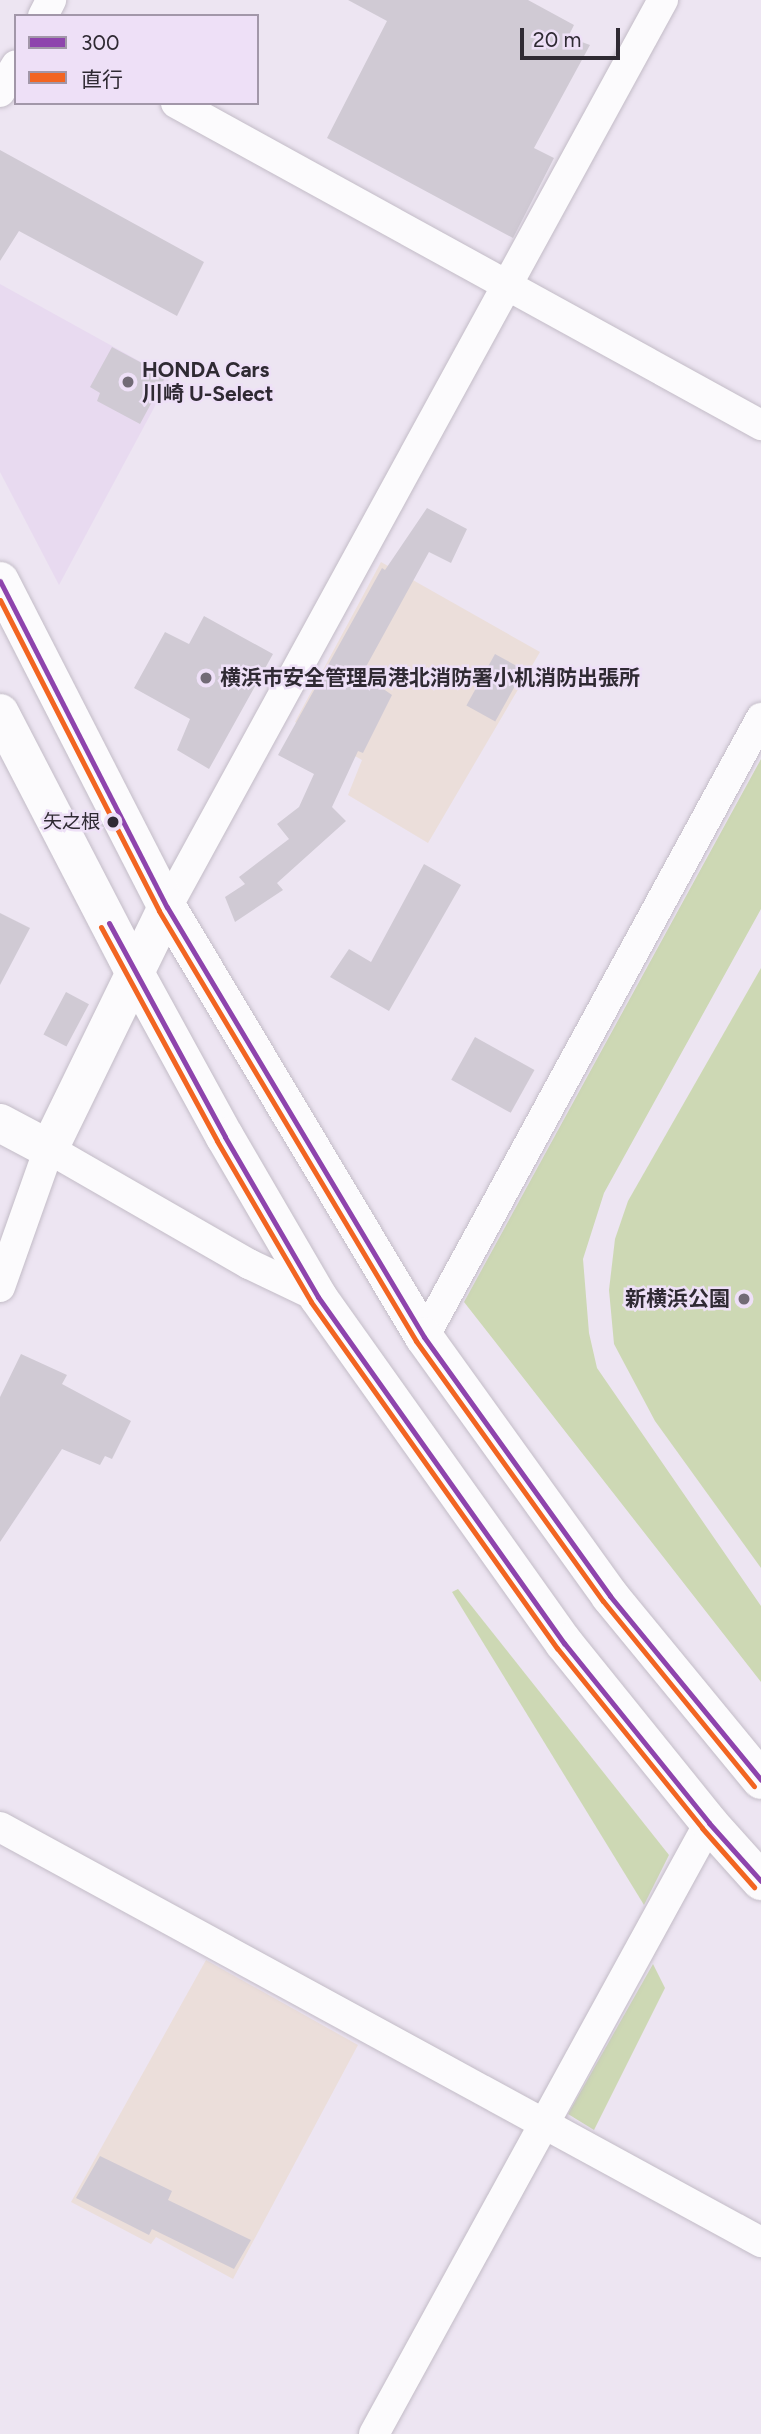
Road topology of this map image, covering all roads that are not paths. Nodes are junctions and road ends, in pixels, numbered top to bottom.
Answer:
1 (663, 0) edge
2 (14, 68) edge
3 (0, 92) edge
4 (180, 105) edge
5 (507, 287) junction
6 (761, 425) edge
7 (0, 581) edge
8 (0, 713) edge
9 (761, 718) edge
10 (167, 907) junction
11 (134, 971) junction
12 (0, 1123) edge
13 (48, 1150) junction
14 (0, 1287) edge
15 (318, 1297) junction
16 (424, 1337) junction
17 (761, 1780) edge
18 (709, 1823) junction
19 (0, 1827) edge
20 (761, 1881) edge
21 (544, 2124) junction
22 (761, 2242) edge
23 (374, 2434) edge

1 - 5 street
2 - 3 street
4 - 5 street
5 - 6 street
5 - 10 street
7 - 10 street
8 - 11 street
9 - 16 street
10 - 11 street
10 - 16 street
11 - 13 street
11 - 15 street
12 - 13 street
13 - 14 street
13 - 15 street
15 - 18 street
16 - 17 street
18 - 20 street
18 - 21 street
19 - 21 street
21 - 22 street
21 - 23 street

